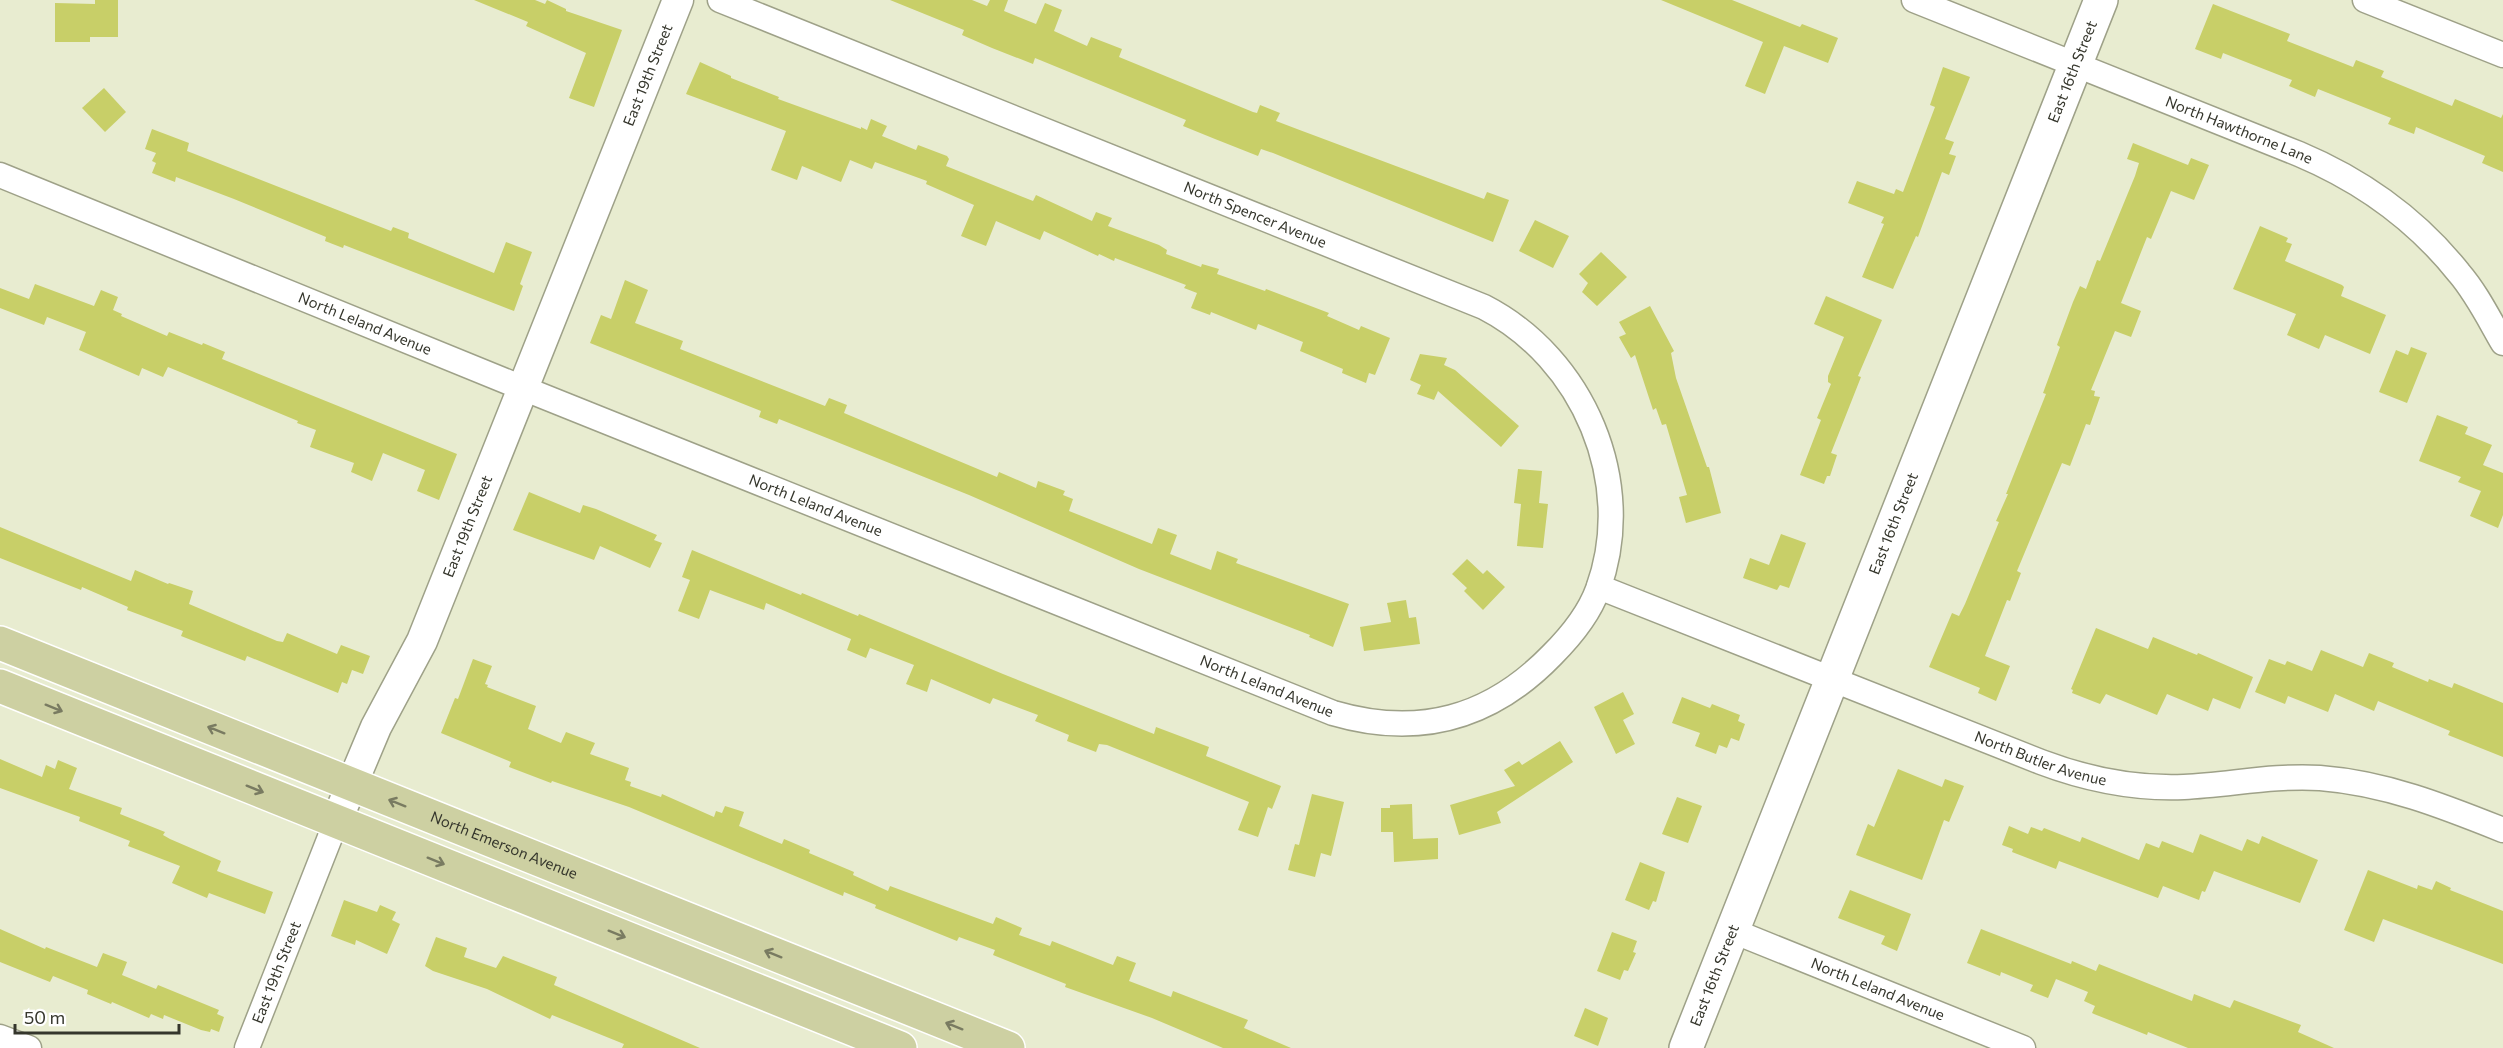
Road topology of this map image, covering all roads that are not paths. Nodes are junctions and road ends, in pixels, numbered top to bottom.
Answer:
1 (678, 0) edge
2 (720, 0) edge
3 (1914, 0) edge
4 (2101, 0) edge
5 (2365, 0) edge
6 (2503, 55) edge
7 (2075, 64) junction
8 (0, 175) edge
9 (2503, 343) edge
10 (525, 389) junction
11 (1599, 587) junction
12 (0, 643) edge
13 (1832, 679) junction
14 (0, 686) edge
15 (351, 784) junction
16 (336, 822) junction
17 (2503, 830) edge
18 (1732, 931) junction
19 (0, 1036) edge
20 (29, 1048) edge
21 (247, 1048) edge
22 (900, 1048) edge
23 (1008, 1048) edge
24 (1686, 1048) edge
25 (2023, 1048) edge

1 - 10 street, East 19th Street
2 - 11 street, North Spencer Avenue
3 - 7 street, North Hawthorne Lane
4 - 7 main road, East 16th Street
5 - 6 street
7 - 9 street, North Hawthorne Lane
7 - 13 main road, East 16th Street
8 - 10 street, North Leland Avenue
10 - 11 street, North Leland Avenue
10 - 15 street, East 19th Street
11 - 13 street, North Butler Avenue
15 -> 12 main road, North Emerson Avenue
13 - 17 street, North Butler Avenue
13 - 18 main road, East 16th Street
14 -> 16 main road
15 - 16 street, East 19th Street
23 -> 15 main road, North Emerson Avenue
16 - 21 street, East 19th Street
16 -> 22 main road
18 - 24 main road, East 16th Street
18 - 25 street, North Leland Avenue
19 - 20 street

